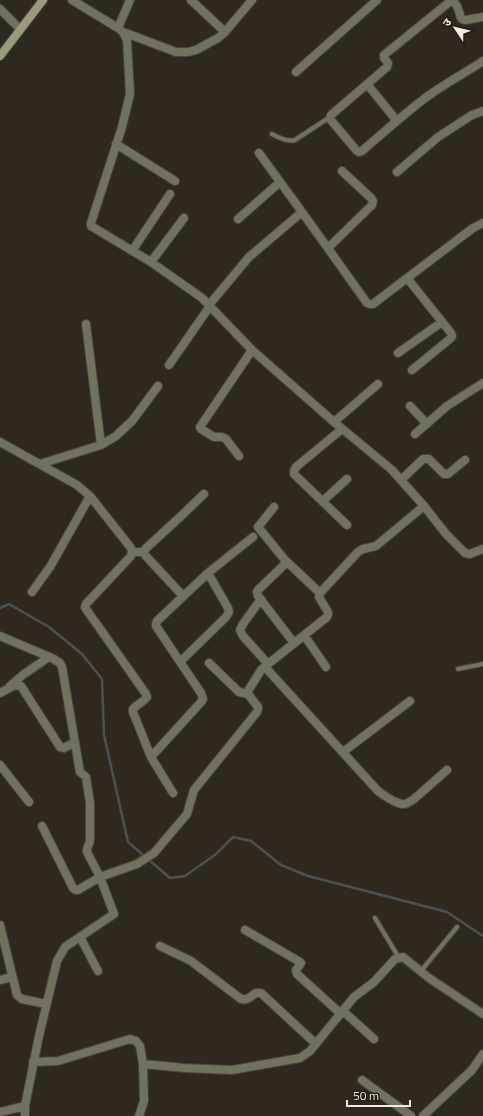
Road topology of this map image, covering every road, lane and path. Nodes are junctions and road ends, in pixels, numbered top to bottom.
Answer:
1 (43, 0) edge
2 (72, 0) edge
3 (130, 0) edge
4 (191, 0) edge
5 (252, 0) edge
6 (377, 0) edge
7 (452, 0) edge
8 (0, 9) edge
9 (483, 17) edge
10 (20, 29) junction
11 (121, 30) junction
12 (225, 32) junction
13 (0, 56) edge
14 (483, 61) edge
15 (296, 72) dead end
16 (367, 84) junction
17 (483, 111) edge
18 (330, 117) junction
19 (397, 121) junction
20 (272, 134) dead end
21 (116, 144) junction
22 (259, 154) dead end
23 (342, 171) dead end
24 (397, 172) dead end
25 (175, 181) dead end
26 (280, 182) junction
27 (170, 194) dead end
28 (302, 212) junction
29 (184, 218) dead end
30 (238, 219) dead end
31 (483, 223) edge
32 (328, 248) junction
33 (132, 251) junction
34 (151, 262) junction
35 (407, 278) junction
36 (210, 306) junction
37 (442, 322) junction
38 (86, 324) dead end
39 (252, 350) junction
40 (398, 353) dead end
41 (169, 365) dead end
42 (412, 370) dead end
43 (483, 383) edge
44 (378, 384) dead end
45 (158, 386) dead end
46 (410, 406) dead end
47 (334, 422) junction
48 (427, 424) junction
49 (342, 429) junction
50 (415, 434) dead end
51 (0, 442) edge
52 (101, 445) junction
53 (239, 456) dead end
54 (465, 460) dead end
55 (40, 464) junction
56 (347, 479) dead end
57 (401, 480) junction
58 (204, 494) dead end
59 (90, 496) junction
60 (323, 501) junction
61 (424, 506) junction
62 (274, 507) dead end
63 (348, 525) dead end
64 (253, 536) dead end
65 (483, 549) edge
66 (132, 552) junction
67 (142, 552) junction
68 (285, 560) junction
69 (208, 573) junction
70 (32, 592) dead end
71 (320, 593) junction
72 (183, 596) junction
73 (261, 599) junction
74 (304, 635) junction
75 (0, 636) edge
76 (294, 643) junction
77 (49, 657) junction
78 (181, 661) junction
79 (209, 663) dead end
80 (483, 664) edge
81 (266, 665) junction
82 (326, 667) dead end
83 (458, 669) dead end
84 (10, 687) junction
85 (0, 693) edge
86 (248, 694) junction
87 (410, 701) dead end
88 (75, 742) junction
89 (343, 752) junction
90 (151, 757) junction
91 (0, 765) edge
92 (447, 770) dead end
93 (173, 793) dead end
94 (29, 802) dead end
95 (42, 826) dead end
96 (100, 877) junction
97 (375, 918) dead end
98 (0, 925) edge
99 (457, 926) dead end
100 (244, 930) dead end
101 (80, 937) junction
102 (160, 946) dead end
103 (399, 958) junction
104 (98, 971) dead end
105 (421, 972) junction
106 (12, 977) junction
107 (0, 980) edge
108 (46, 1004) junction
109 (342, 1012) junction
110 (483, 1014) edge
111 (374, 1039) dead end
112 (316, 1044) junction
113 (483, 1054) edge
114 (33, 1062) junction
115 (143, 1064) junction
116 (362, 1080) dead end
117 (25, 1106) junction
118 (0, 1112) edge
119 (25, 1116) edge
120 (140, 1116) edge
121 (411, 1116) edge
122 (423, 1116) edge

1 - 10 main road
2 - 11 street
3 - 11 street
4 - 12 street
5 - 12 street
6 - 15 street
7 - 9 street
7 - 16 street
8 - 10 street
10 - 13 main road
11 - 12 street
11 - 21 street
14 - 19 street
16 - 18 street
16 - 19 street
17 - 24 street
18 - 19 street
18 - 20 lane
21 - 25 street
21 - 33 street
22 - 26 street
23 - 32 street
26 - 28 street
26 - 30 street
27 - 33 street
28 - 32 street
28 - 36 street
29 - 34 street
31 - 35 street
32 - 35 street
33 - 34 street
34 - 36 street
35 - 37 street
36 - 39 street
36 - 41 street
37 - 40 street
37 - 42 street
38 - 52 street
39 - 47 street
39 - 53 street
43 - 48 street
44 - 47 street
45 - 52 street
46 - 48 street
47 - 49 street
48 - 50 street
49 - 57 street
49 - 60 street
51 - 55 street
52 - 55 street
54 - 57 street
55 - 59 street
56 - 60 street
57 - 61 street
58 - 67 street
59 - 66 street
59 - 70 street
60 - 63 street
61 - 65 street
61 - 71 street
62 - 68 street
64 - 69 street
66 - 67 street
66 - 90 street
67 - 72 street
68 - 71 street
68 - 73 street
69 - 72 street
69 - 78 street
71 - 74 street
72 - 78 street
73 - 76 street
73 - 81 street
74 - 76 street
74 - 82 street
75 - 77 street
76 - 81 street
77 - 84 street
77 - 88 street
78 - 90 street
79 - 86 street
80 - 83 lane
81 - 86 street
81 - 89 street
84 - 85 street
84 - 88 street
86 - 96 street
87 - 89 street
88 - 96 street
89 - 92 street
90 - 93 street
91 - 94 street
95 - 96 street
96 - 101 street
97 - 103 lane
98 - 106 street
99 - 105 lane
100 - 109 street
101 - 104 street
101 - 108 street
102 - 112 street
103 - 105 street
103 - 109 street
105 - 110 street
106 - 107 street
106 - 108 street
108 - 114 street
109 - 111 street
109 - 112 street
112 - 115 street
113 - 122 street
114 - 115 street
114 - 117 street
115 - 120 street
116 - 121 street
117 - 118 street
117 - 119 street

